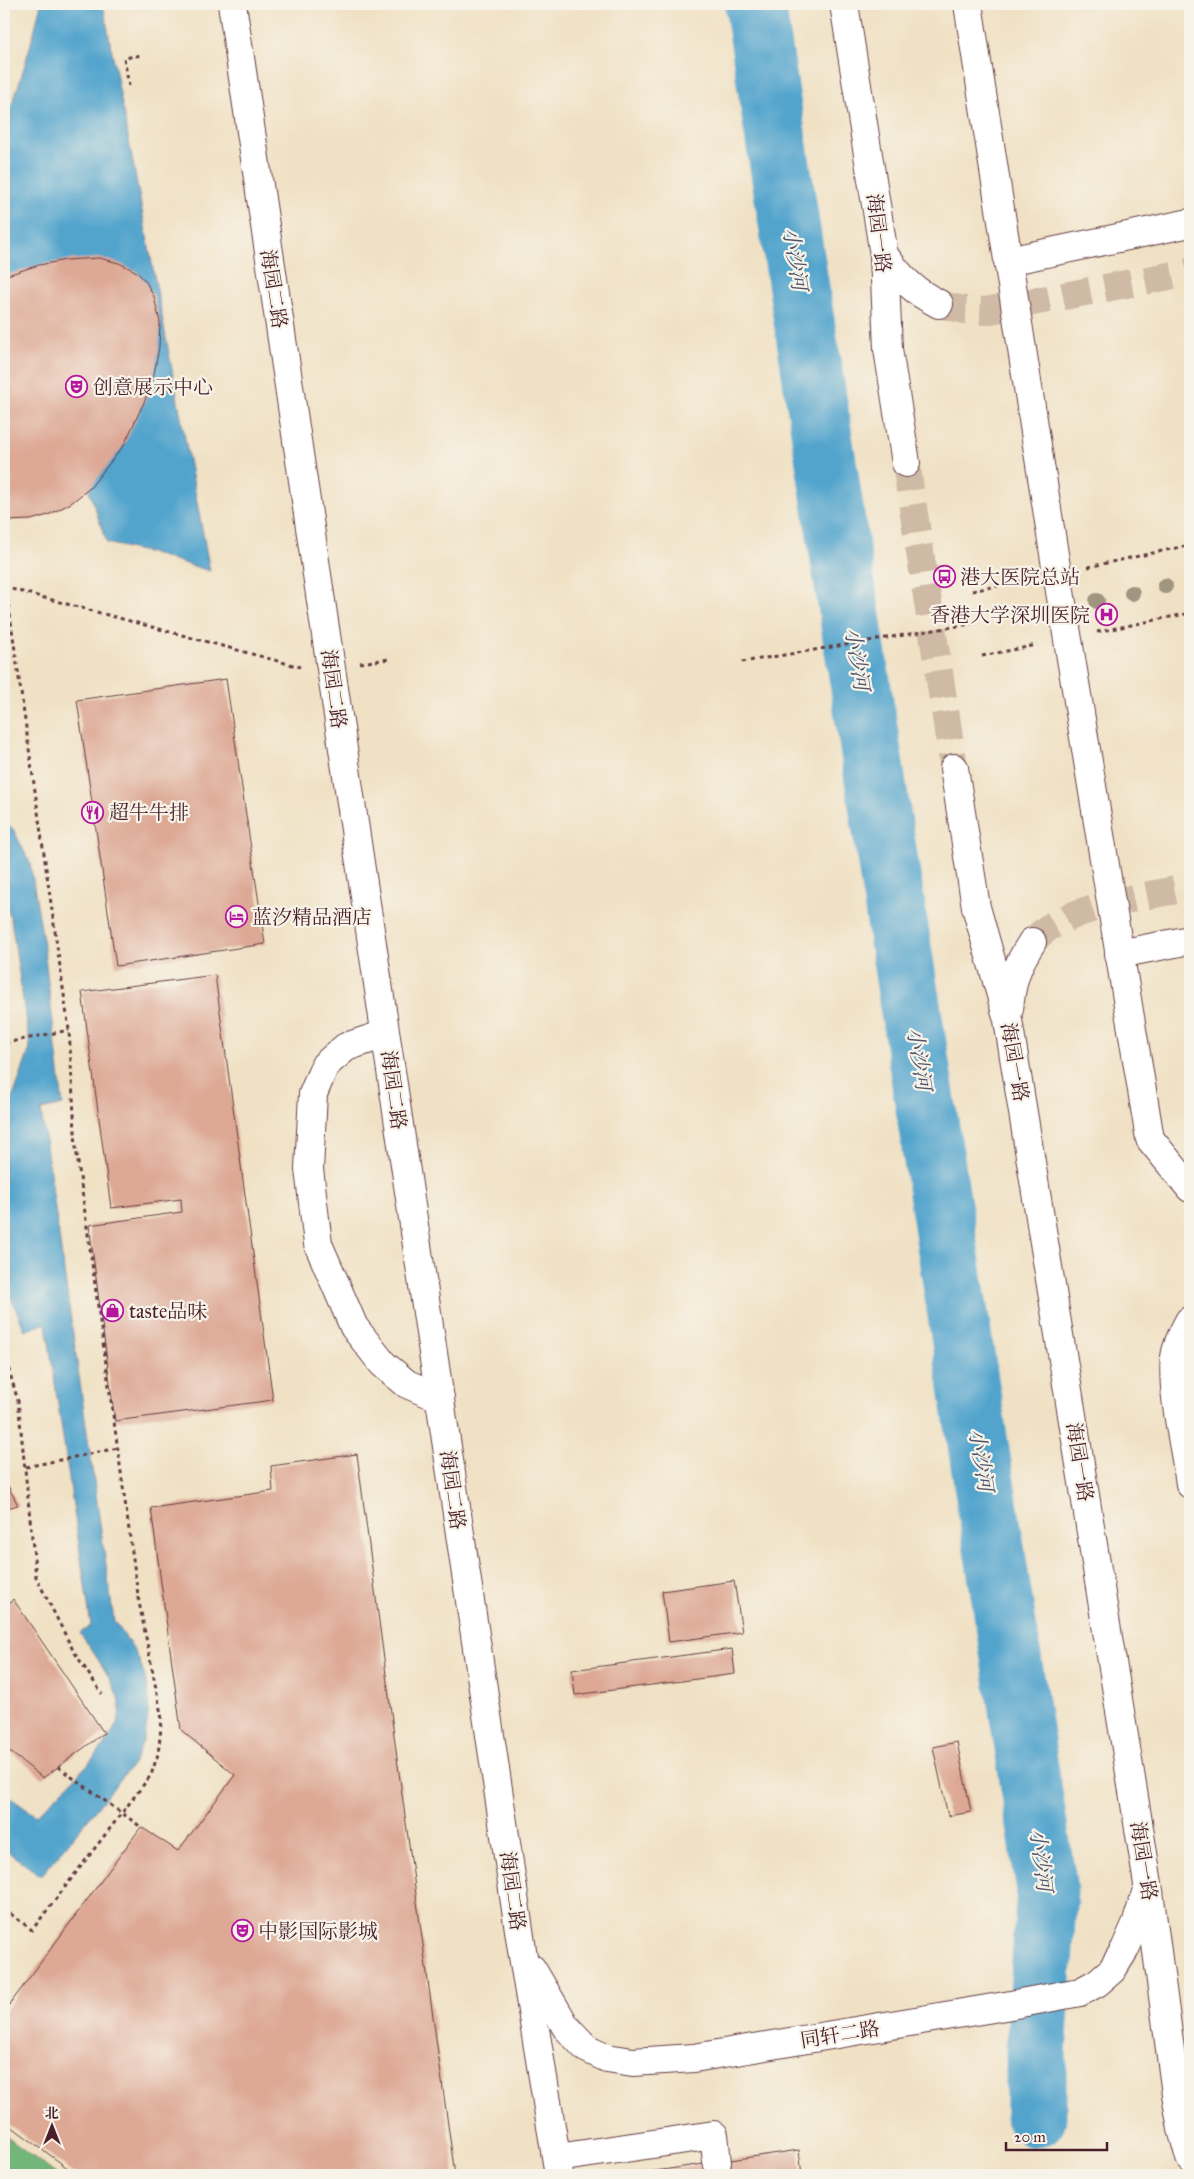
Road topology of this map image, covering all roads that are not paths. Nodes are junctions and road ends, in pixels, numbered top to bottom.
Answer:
1 (232, 4) edge
2 (844, 4) edge
3 (968, 4) edge
4 (1190, 223) edge
5 (884, 255) junction
6 (1008, 261) junction
7 (939, 304) tunnel mouth
8 (906, 463) tunnel mouth
9 (954, 768) tunnel mouth
10 (1190, 940) edge
11 (1032, 942) tunnel mouth
12 (1119, 954) junction
13 (1008, 1020) junction
14 (385, 1034) junction
15 (1190, 1188) edge
16 (1189, 1321) dead end
17 (440, 1398) junction
18 (1190, 1484) edge
19 (1148, 1884) junction
20 (522, 1950) junction
21 (1190, 2158) edge
22 (717, 2162) dead end
23 (558, 2167) edge

1 - 14 street, 海园二路
2 - 5 street, 海园一路
3 - 6 street
4 - 6 street
5 - 7 street
5 - 8 street, 海园一路
6 - 12 street
9 - 13 street, 海园一路
10 - 12 street
11 - 13 street
12 - 15 street
13 - 19 street, 海园一路
14 - 17 street, 海园二路
14 - 17 street
16 - 18 street
17 - 20 street, 海园二路
19 - 20 street, 同轩二路
19 - 21 street, 海园一路
20 - 23 street, 海园二路
22 - 23 street

